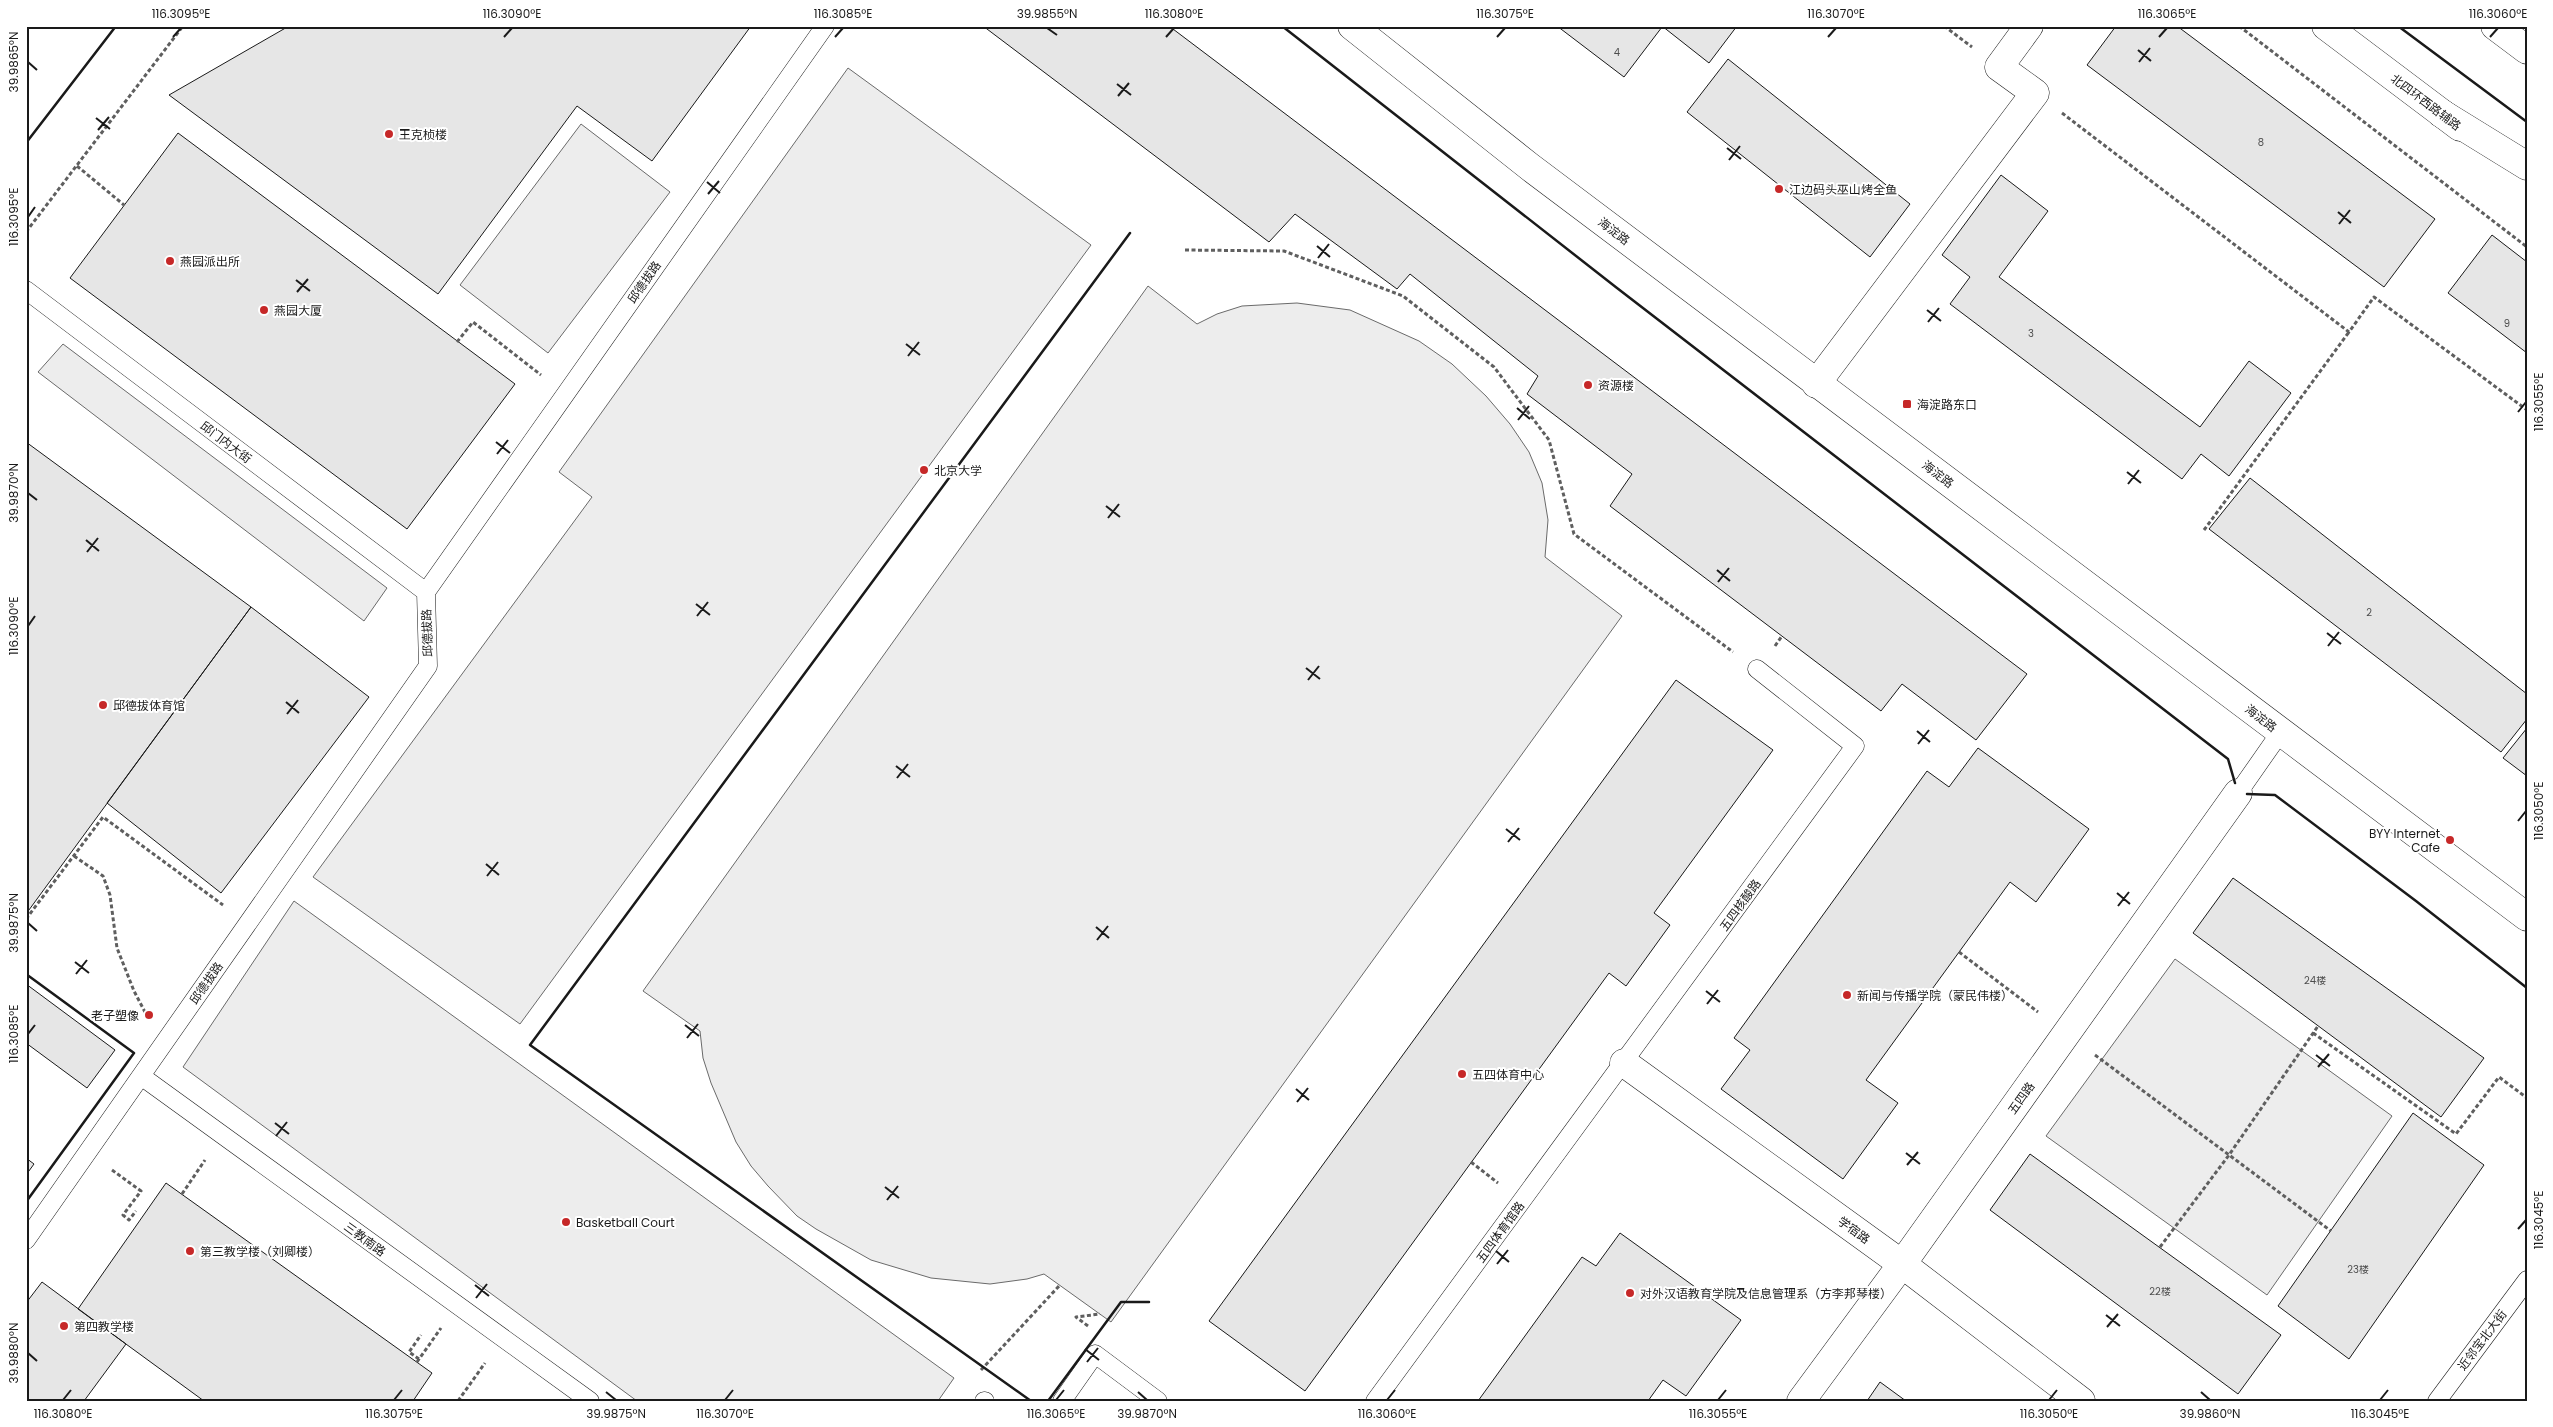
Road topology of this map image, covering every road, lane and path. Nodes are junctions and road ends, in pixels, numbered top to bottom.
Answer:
1 (183, 26) edge
2 (825, 26) edge
3 (1352, 26) edge
4 (2029, 26) edge
5 (2239, 26) edge
6 (2326, 26) edge
7 (2495, 26) edge
8 (2527, 50) edge
9 (2035, 93) junction
10 (2441, 113) junction
11 (77, 166) junction
12 (2527, 166) edge
13 (2527, 177) edge
14 (124, 205) dead end
15 (26, 232) edge
16 (2527, 247) edge
17 (1185, 250) dead end
18 (26, 290) edge
19 (2349, 332) junction
20 (457, 342) dead end
21 (1816, 384) junction
22 (565, 394) junction
23 (2527, 410) edge
24 (2204, 530) dead end
25 (426, 592) junction
26 (1757, 669) joint
27 (2280, 733) junction
28 (2238, 794) joint
29 (74, 856) junction
30 (2527, 917) edge
31 (26, 919) edge
32 (248, 924) junction
33 (1959, 952) dead end
34 (2318, 1026) dead end
35 (2313, 1033) junction
36 (2066, 1034) junction
37 (168, 1037) junction
38 (1624, 1063) junction
39 (141, 1076) junction
40 (2527, 1098) edge
41 (88, 1152) junction
42 (2229, 1154) junction
43 (187, 1188) dead end
44 (182, 1194) dead end
45 (136, 1211) dead end
46 (2331, 1231) dead end
47 (26, 1240) edge
48 (2160, 1247) dead end
49 (1902, 1264) junction
50 (2527, 1280) edge
51 (1060, 1285) dead end
52 (421, 1335) dead end
53 (503, 1339) junction
54 (424, 1352) dead end
55 (458, 1401) edge
56 (590, 1401) edge
57 (985, 1401) edge
58 (1062, 1401) edge
59 (1158, 1401) edge
60 (1375, 1401) edge
61 (1801, 1401) edge
62 (2081, 1401) edge
63 (2437, 1401) edge

1 - 11 path
2 - 22 lane, 邱德拔路
3 - 21 main road, 海淀路
4 - 9 main road
5 - 16 path
6 - 10 main road, 北四环西路辅路
7 - 8 main road
9 - 19 path
9 - 21 main road
10 - 12 main road
10 - 13 main road, 北四环西路辅路
11 - 14 path
11 - 15 path
17 - 26 path
18 - 25 lane, 邱门内大街
19 - 23 path
19 - 24 path
20 - 22 path
21 - 27 main road, 海淀路
22 - 25 lane, 邱德拔路
25 - 32 lane, 邱德拔路
26 - 38 lane, 五四核酸路
27 - 28 lane
27 - 30 main road, 海淀路
28 - 36 main road, 五四路
29 - 31 path
29 - 32 path
29 - 37 path
32 - 37 lane, 邱德拔路
33 - 36 path
34 - 35 path
35 - 40 path
35 - 42 path
36 - 42 path
36 - 49 main road, 五四路
37 - 39 lane, 邱德拔路
38 - 49 main road, 学宿路
38 - 60 lane, 五四体育馆路
39 - 41 lane, 邱德拔路
39 - 53 lane, 三教南路
41 - 45 path
41 - 47 lane, 邱德拔路
42 - 46 path
42 - 48 path
43 - 44 path
49 - 61 main road, 五四路
49 - 62 main road, 学宿路
50 - 63 lane, 近邻宝北大街
51 - 57 path
52 - 54 path
53 - 55 path
53 - 56 lane, 三教南路
58 - 59 lane

